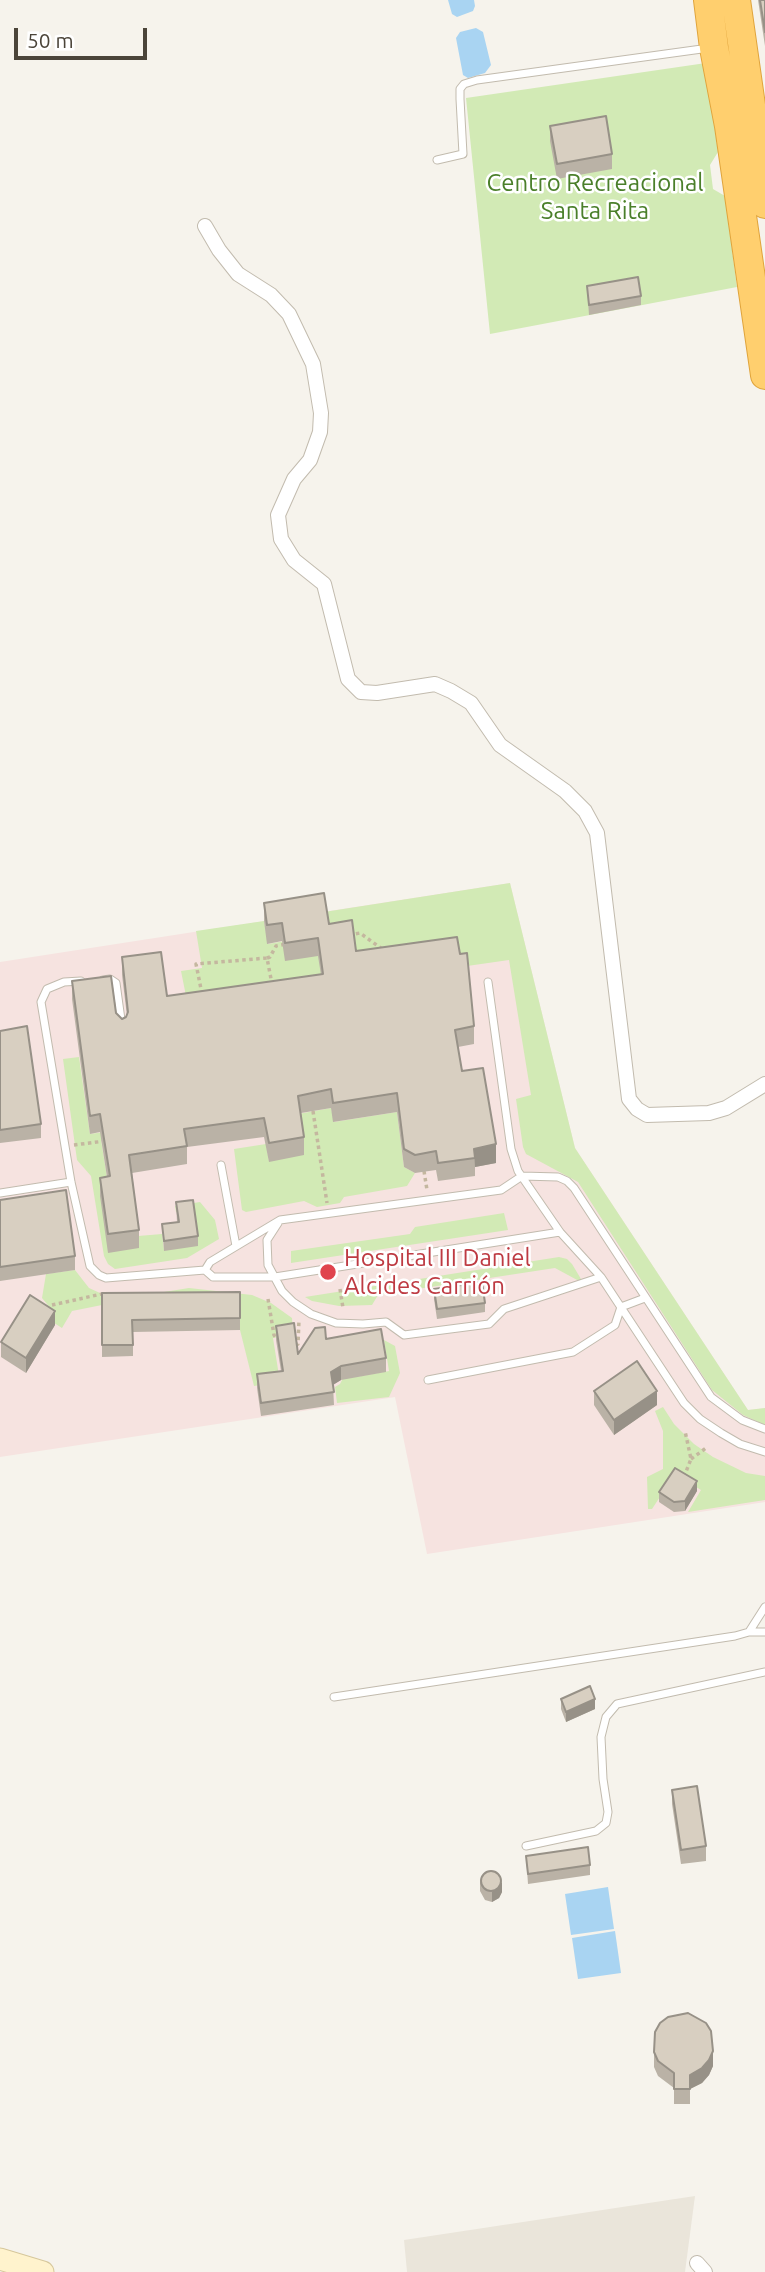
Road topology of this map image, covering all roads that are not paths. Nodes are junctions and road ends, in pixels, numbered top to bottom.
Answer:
1 (708, 0) edge
2 (736, 0) edge
3 (714, 48) junction
4 (438, 160) dead end
5 (748, 173) junction
6 (765, 204) edge
7 (205, 226) dead end
8 (764, 366) edge
9 (98, 980) edge
10 (87, 981) edge
11 (488, 982) dead end
12 (122, 1031) edge
13 (765, 1084) edge
14 (222, 1165) dead end
15 (522, 1176) junction
16 (71, 1182) junction
17 (0, 1193) edge
18 (279, 1220) junction
19 (561, 1232) junction
20 (236, 1245) junction
21 (205, 1270) junction
22 (275, 1277) junction
23 (601, 1277) junction
24 (645, 1298) junction
25 (621, 1307) junction
26 (428, 1380) dead end
27 (765, 1429) edge
28 (765, 1452) edge
29 (765, 1607) edge
30 (749, 1632) junction
31 (765, 1632) edge
32 (765, 1672) edge
33 (334, 1697) dead end
34 (526, 1846) dead end
35 (0, 2259) edge
36 (43, 2272) edge

1 - 3 highway
2 - 5 highway
3 - 4 lane
3 - 5 highway
5 - 6 highway
5 - 8 highway
7 - 13 street
9 - 12 lane
10 - 16 lane
11 - 15 lane
14 - 20 lane
15 - 18 lane
15 - 19 lane
15 - 24 lane
16 - 17 lane
16 - 21 lane
18 - 20 lane
18 - 22 lane
19 - 22 lane
19 - 23 lane
20 - 21 lane
21 - 22 lane
22 - 23 lane
23 - 25 lane
24 - 25 lane
24 - 27 lane
25 - 26 lane
25 - 28 lane
29 - 30 lane
30 - 31 lane
30 - 33 lane
32 - 34 lane
35 - 36 street

